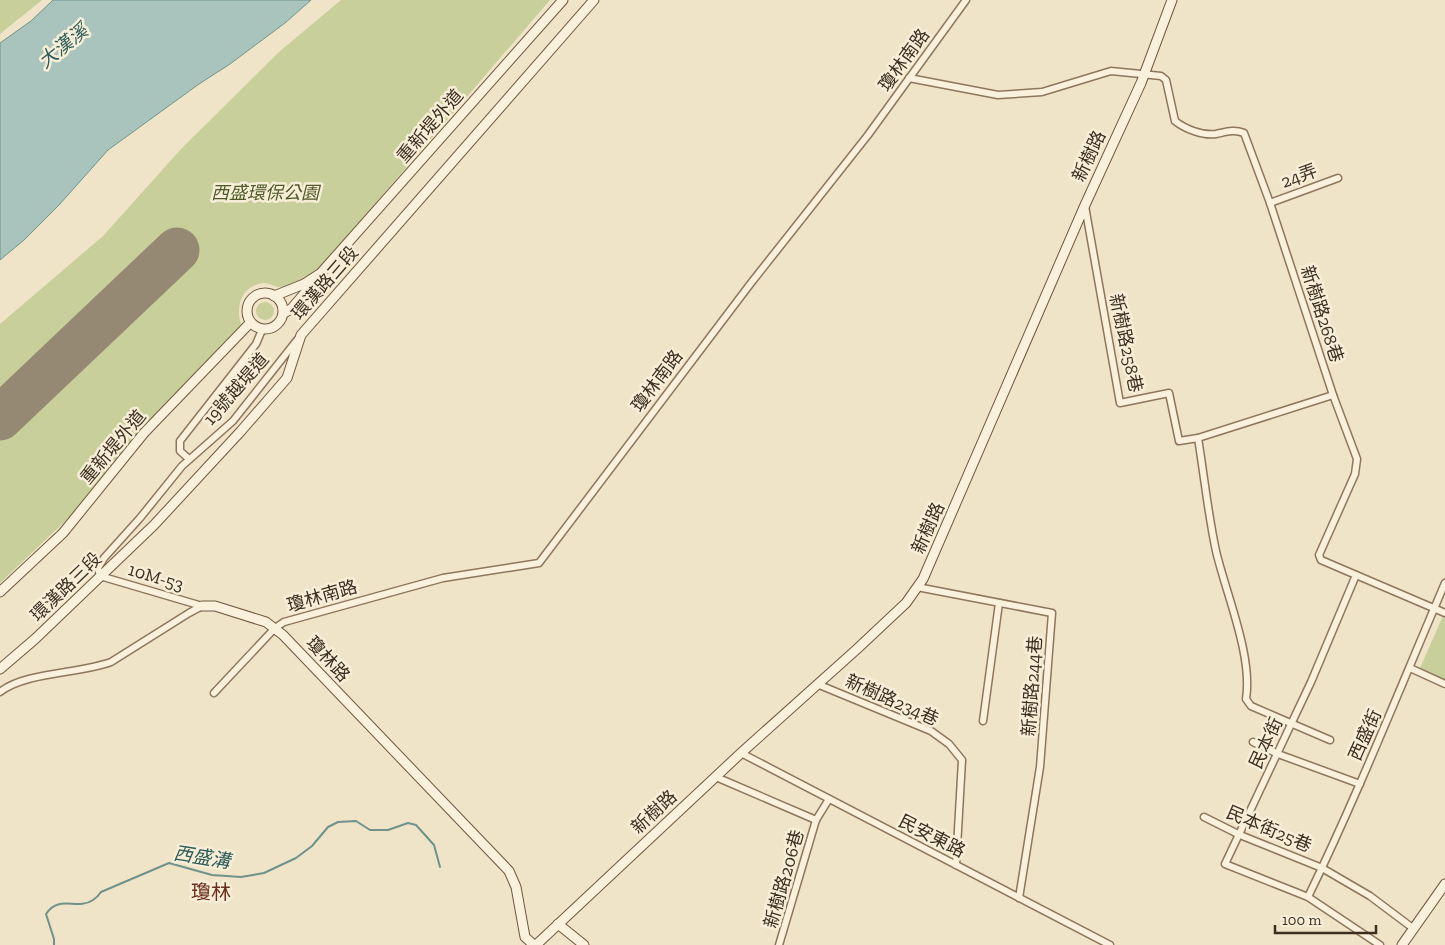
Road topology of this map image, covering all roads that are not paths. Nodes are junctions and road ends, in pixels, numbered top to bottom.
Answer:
1 (563, 0) edge
2 (594, 0) edge
3 (966, 0) edge
4 (1172, 0) edge
5 (1145, 73) junction
6 (909, 78) junction
7 (1338, 178) dead end
8 (1270, 203) junction
9 (1085, 205) junction
10 (321, 273) junction
11 (274, 296) junction
12 (284, 314) junction
13 (250, 323) junction
14 (262, 330) junction
15 (301, 335) junction
16 (1333, 395) junction
17 (1198, 438) junction
18 (189, 460) junction
19 (1356, 574) junction
20 (100, 576) junction
21 (1445, 583) edge
22 (917, 587) junction
23 (0, 592) edge
24 (999, 602) junction
25 (202, 606) junction
26 (1434, 608) junction
27 (1445, 613) edge
28 (275, 628) junction
29 (1410, 668) junction
30 (0, 669) edge
31 (817, 684) junction
32 (1445, 684) edge
33 (0, 692) edge
34 (214, 693) dead end
35 (983, 721) dead end
36 (1291, 724) junction
37 (1330, 740) dead end
38 (1253, 742) dead end
39 (740, 753) junction
40 (1278, 754) junction
41 (716, 777) junction
42 (1360, 784) junction
43 (829, 799) junction
44 (1204, 817) dead end
45 (816, 820) junction
46 (1240, 835) junction
47 (956, 865) junction
48 (1322, 868) junction
49 (1445, 884) edge
50 (1308, 897) junction
51 (1019, 898) junction
52 (555, 927) junction
53 (1414, 929) junction
54 (535, 945) edge
55 (543, 945) edge
56 (584, 945) edge
57 (779, 945) edge
58 (1110, 945) edge
59 (1380, 945) edge
60 (1402, 945) edge

1 - 10 street, 重新堤外道
2 - 15 street, 環漢路三段
3 - 6 street, 瓊林南路
4 - 5 street, 新樹路
5 - 6 street
5 - 8 street, 新樹路268巷
5 - 9 street, 新樹路
6 - 28 street, 瓊林南路
7 - 8 street, 24弄
8 - 16 street, 新樹路268巷
9 - 17 street, 新樹路258巷
9 - 22 street, 新樹路
10 - 11 street, 重新堤外道
10 - 12 street, 重新堤外道
11 - 12 street
11 - 13 street, 重新堤外道
12 - 14 street, 重新堤外道
13 - 14 street
13 - 23 street, 重新堤外道
14 - 18 street, 19號越堤道
15 - 18 street, 19號越堤道
15 - 20 street, 環漢路三段
16 - 17 street
16 - 19 street, 新樹路268巷
17 - 36 street
18 - 20 street, 19號越堤道
19 - 26 street
19 - 36 street, 民本街
20 - 25 street, 10M-53
20 - 30 street, 環漢路三段
21 - 26 street, 西盛街
22 - 24 street, 新樹路244巷
22 - 31 street, 新樹路
24 - 35 street
24 - 51 street, 新樹路244巷
25 - 28 street, 瓊林路
25 - 33 street
26 - 27 street
26 - 29 street, 西盛街
28 - 34 street
28 - 54 street, 瓊林路
29 - 32 street
29 - 42 street, 西盛街
31 - 39 street, 新樹路
31 - 47 street, 新樹路234巷
36 - 37 street
36 - 40 street, 民本街
38 - 40 street
39 - 41 street, 新樹路
39 - 43 street, 民安東路
40 - 42 street
40 - 46 street, 民本街
41 - 45 street, 新樹路206巷
41 - 52 street, 新樹路
42 - 48 street, 西盛街
43 - 45 street, 新樹路206巷
43 - 47 street, 民安東路
44 - 46 street, 民本街25巷
45 - 57 street, 新樹路206巷
46 - 48 street, 民本街25巷
46 - 50 street, 民本街
47 - 51 street, 民安東路
48 - 50 street, 西盛街
48 - 53 street, 民本街25巷
49 - 53 street
50 - 59 street
51 - 58 street, 民安東路
52 - 54 street, 新樹路
52 - 55 street
52 - 56 street
53 - 60 street

